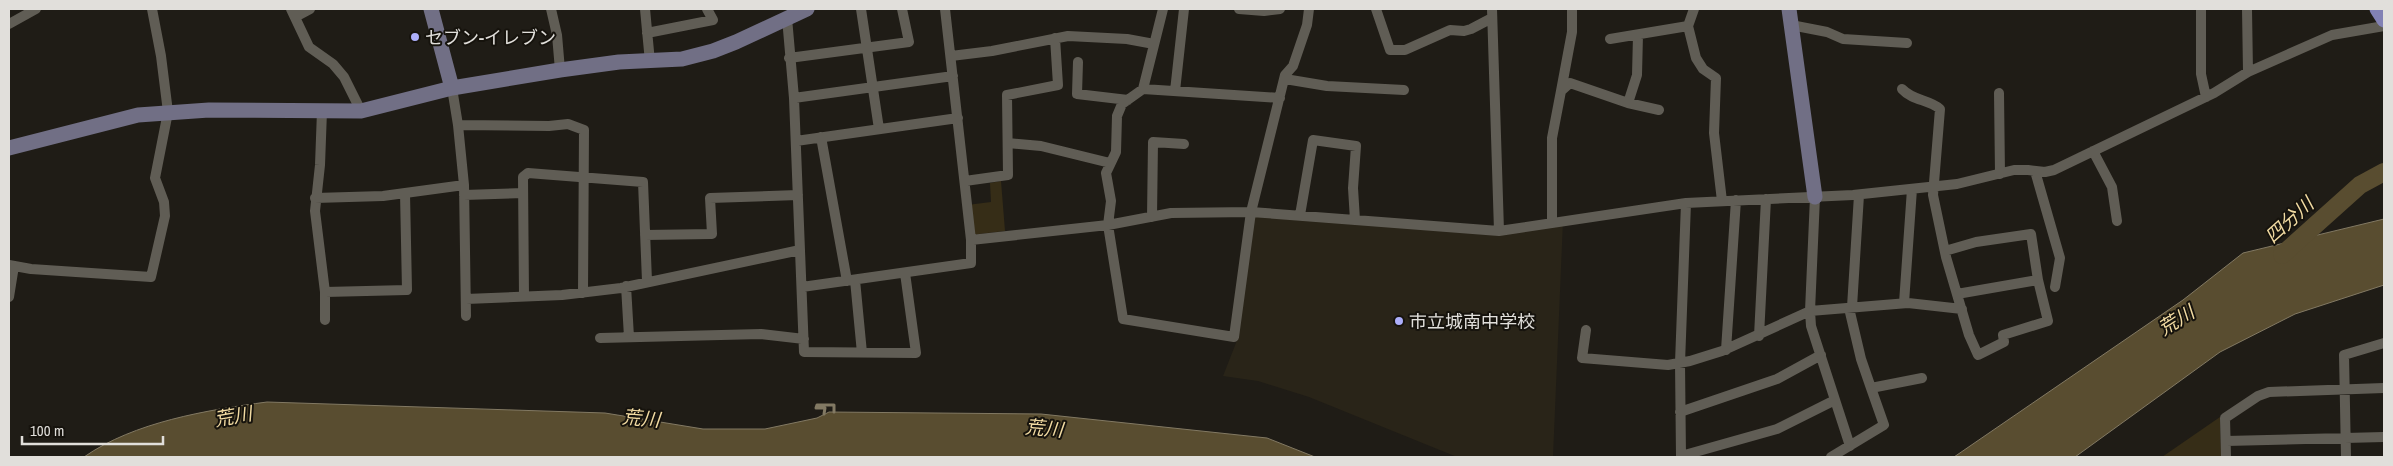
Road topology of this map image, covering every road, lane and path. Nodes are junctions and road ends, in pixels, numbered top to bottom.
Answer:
1 (36, 9) edge
2 (152, 9) edge
3 (310, 9) edge
4 (431, 9) edge
5 (551, 9) edge
6 (645, 9) edge
7 (707, 9) edge
8 (807, 9) edge
9 (861, 9) edge
10 (902, 9) edge
11 (946, 9) edge
12 (1163, 9) edge
13 (1184, 9) edge
14 (1239, 9) edge
15 (1280, 9) edge
16 (1308, 9) edge
17 (1376, 9) edge
18 (1572, 9) edge
19 (1694, 9) edge
20 (1789, 9) edge
21 (2201, 9) edge
22 (2247, 9) edge
23 (2377, 9) edge
24 (293, 13) edge
25 (1492, 13) edge
26 (787, 18) junction
27 (2384, 20) edge
28 (9, 24) edge
29 (1791, 25) junction
30 (1688, 26) junction
31 (2384, 26) edge
32 (647, 33) junction
33 (1638, 35) junction
34 (1055, 38) junction
35 (1610, 39) dead end
36 (1907, 43) dead end
37 (1154, 44) junction
38 (867, 47) junction
39 (951, 56) junction
40 (789, 58) junction
41 (650, 62) junction
42 (1078, 62) dead end
43 (560, 70) junction
44 (2248, 72) junction
45 (953, 76) junction
46 (1284, 79) junction
47 (873, 87) junction
48 (452, 88) junction
49 (1143, 89) junction
50 (1902, 89) dead end
51 (1404, 90) dead end
52 (1175, 91) junction
53 (1560, 91) junction
54 (1999, 93) dead end
55 (2206, 97) junction
56 (794, 98) junction
57 (1280, 98) junction
58 (1128, 100) junction
59 (1628, 103) junction
60 (1659, 110) dead end
61 (322, 111) junction
62 (361, 111) junction
63 (168, 112) junction
64 (958, 118) junction
65 (458, 125) junction
66 (879, 129) junction
67 (821, 137) junction
68 (796, 141) junction
69 (1008, 143) junction
70 (1184, 144) dead end
71 (9, 148) edge
72 (2093, 151) junction
73 (1110, 162) junction
74 (2035, 171) junction
75 (2000, 174) junction
76 (583, 177) junction
77 (964, 181) junction
78 (1935, 187) junction
79 (1912, 189) junction
80 (464, 190) junction
81 (404, 193) junction
82 (523, 194) junction
83 (798, 195) junction
84 (1859, 195) junction
85 (1815, 197) junction
86 (315, 198) junction
87 (1766, 198) junction
88 (1736, 200) junction
89 (1722, 201) junction
90 (1686, 204) junction
91 (1251, 212) junction
92 (1300, 215) junction
93 (1152, 217) junction
94 (1355, 220) junction
95 (2117, 222) dead end
96 (1552, 223) junction
97 (1108, 225) junction
98 (1499, 231) junction
99 (645, 235) junction
100 (971, 240) junction
101 (800, 250) junction
102 (1945, 251) junction
103 (11, 265) edge
104 (905, 273) junction
105 (851, 280) junction
106 (2038, 280) junction
107 (647, 281) junction
108 (626, 286) junction
109 (802, 287) junction
110 (2055, 287) dead end
111 (325, 292) junction
112 (583, 293) junction
113 (1957, 294) junction
114 (524, 296) junction
115 (9, 297) edge
116 (466, 299) junction
117 (1904, 303) junction
118 (1851, 308) junction
119 (1962, 309) junction
120 (1810, 311) junction
121 (466, 316) dead end
122 (325, 320) dead end
123 (1586, 330) dead end
124 (1759, 336) junction
125 (630, 337) junction
126 (600, 338) dead end
127 (804, 339) junction
128 (2384, 343) edge
129 (1726, 350) junction
130 (862, 353) junction
131 (1821, 355) junction
132 (1680, 363) junction
133 (1922, 378) dead end
134 (1871, 388) junction
135 (2384, 388) edge
136 (2345, 389) junction
137 (1835, 400) junction
138 (1680, 412) junction
139 (2384, 437) edge
140 (2346, 438) junction
141 (2226, 441) junction
142 (1850, 446) junction
143 (1681, 457) edge
144 (1831, 457) edge
145 (2226, 457) edge
146 (2346, 457) edge

1 - 28 street
2 - 63 street
3 - 24 street
4 - 48 street
5 - 43 street
6 - 32 street
7 - 32 street
8 - 26 street
9 - 38 street
10 - 38 street
11 - 39 street
12 - 37 street
13 - 52 street
14 - 15 street
16 - 46 street
17 - 25 street
18 - 53 street
19 - 30 street
20 - 29 street
21 - 55 street
22 - 44 street
23 - 27 main road
24 - 62 street
25 - 98 street
26 - 40 street
26 - 41 street
29 - 36 street
29 - 85 street
30 - 33 street
30 - 89 street
31 - 44 street
32 - 41 street
33 - 35 street
33 - 59 street
34 - 37 street
34 - 39 street
34 - 69 street
37 - 49 street
38 - 40 street
38 - 47 street
39 - 45 street
40 - 56 street
41 - 43 street
42 - 58 street
43 - 48 street
44 - 55 street
45 - 47 street
45 - 64 street
46 - 51 street
46 - 57 street
47 - 56 street
47 - 66 street
48 - 62 street
48 - 65 street
49 - 52 street
49 - 58 street
50 - 78 street
52 - 57 street
53 - 59 street
53 - 96 street
54 - 75 street
55 - 72 street
56 - 68 street
57 - 91 street
58 - 73 street
59 - 60 street
61 - 62 street
61 - 63 street
61 - 86 street
63 - 71 street
63 - 103 street
64 - 66 street
64 - 77 street
65 - 76 street
65 - 80 street
66 - 67 street
67 - 68 street
67 - 105 street
68 - 83 street
69 - 73 street
69 - 77 street
70 - 93 street
72 - 74 street
72 - 95 street
73 - 97 street
74 - 75 street
74 - 110 street
75 - 78 street
76 - 82 street
76 - 99 street
76 - 112 street
77 - 100 street
78 - 79 street
78 - 102 street
79 - 84 street
79 - 117 street
80 - 81 street
80 - 82 street
80 - 116 street
81 - 86 street
81 - 111 street
82 - 114 street
83 - 99 street
83 - 101 street
84 - 85 street
84 - 118 street
85 - 87 street
85 - 120 street
86 - 111 street
87 - 88 street
87 - 124 street
88 - 89 street
88 - 129 street
89 - 90 street
90 - 96 street
90 - 132 street
91 - 92 street
91 - 93 street
91 - 97 street
92 - 94 street
92 - 94 street
93 - 97 street
94 - 98 street
96 - 98 street
97 - 100 street
99 - 107 street
100 - 104 street
101 - 107 street
101 - 109 street
102 - 106 street
102 - 113 street
103 - 115 street
104 - 105 street
104 - 130 street
105 - 109 street
105 - 130 street
106 - 113 street
106 - 119 street
107 - 108 street
108 - 112 street
108 - 125 street
109 - 127 street
111 - 122 street
112 - 114 street
113 - 119 street
114 - 116 street
116 - 121 street
117 - 118 street
117 - 119 street
118 - 120 street
118 - 134 street
120 - 124 street
120 - 131 street
123 - 132 street
124 - 129 street
125 - 126 street
125 - 127 street
127 - 130 street
128 - 136 street
129 - 132 street
131 - 137 street
131 - 138 street
132 - 138 street
133 - 134 street
134 - 142 street
135 - 136 street
136 - 140 street
136 - 141 street
137 - 142 street
137 - 143 street
138 - 143 street
139 - 140 street
140 - 141 street
140 - 146 street
141 - 145 street
142 - 144 street

